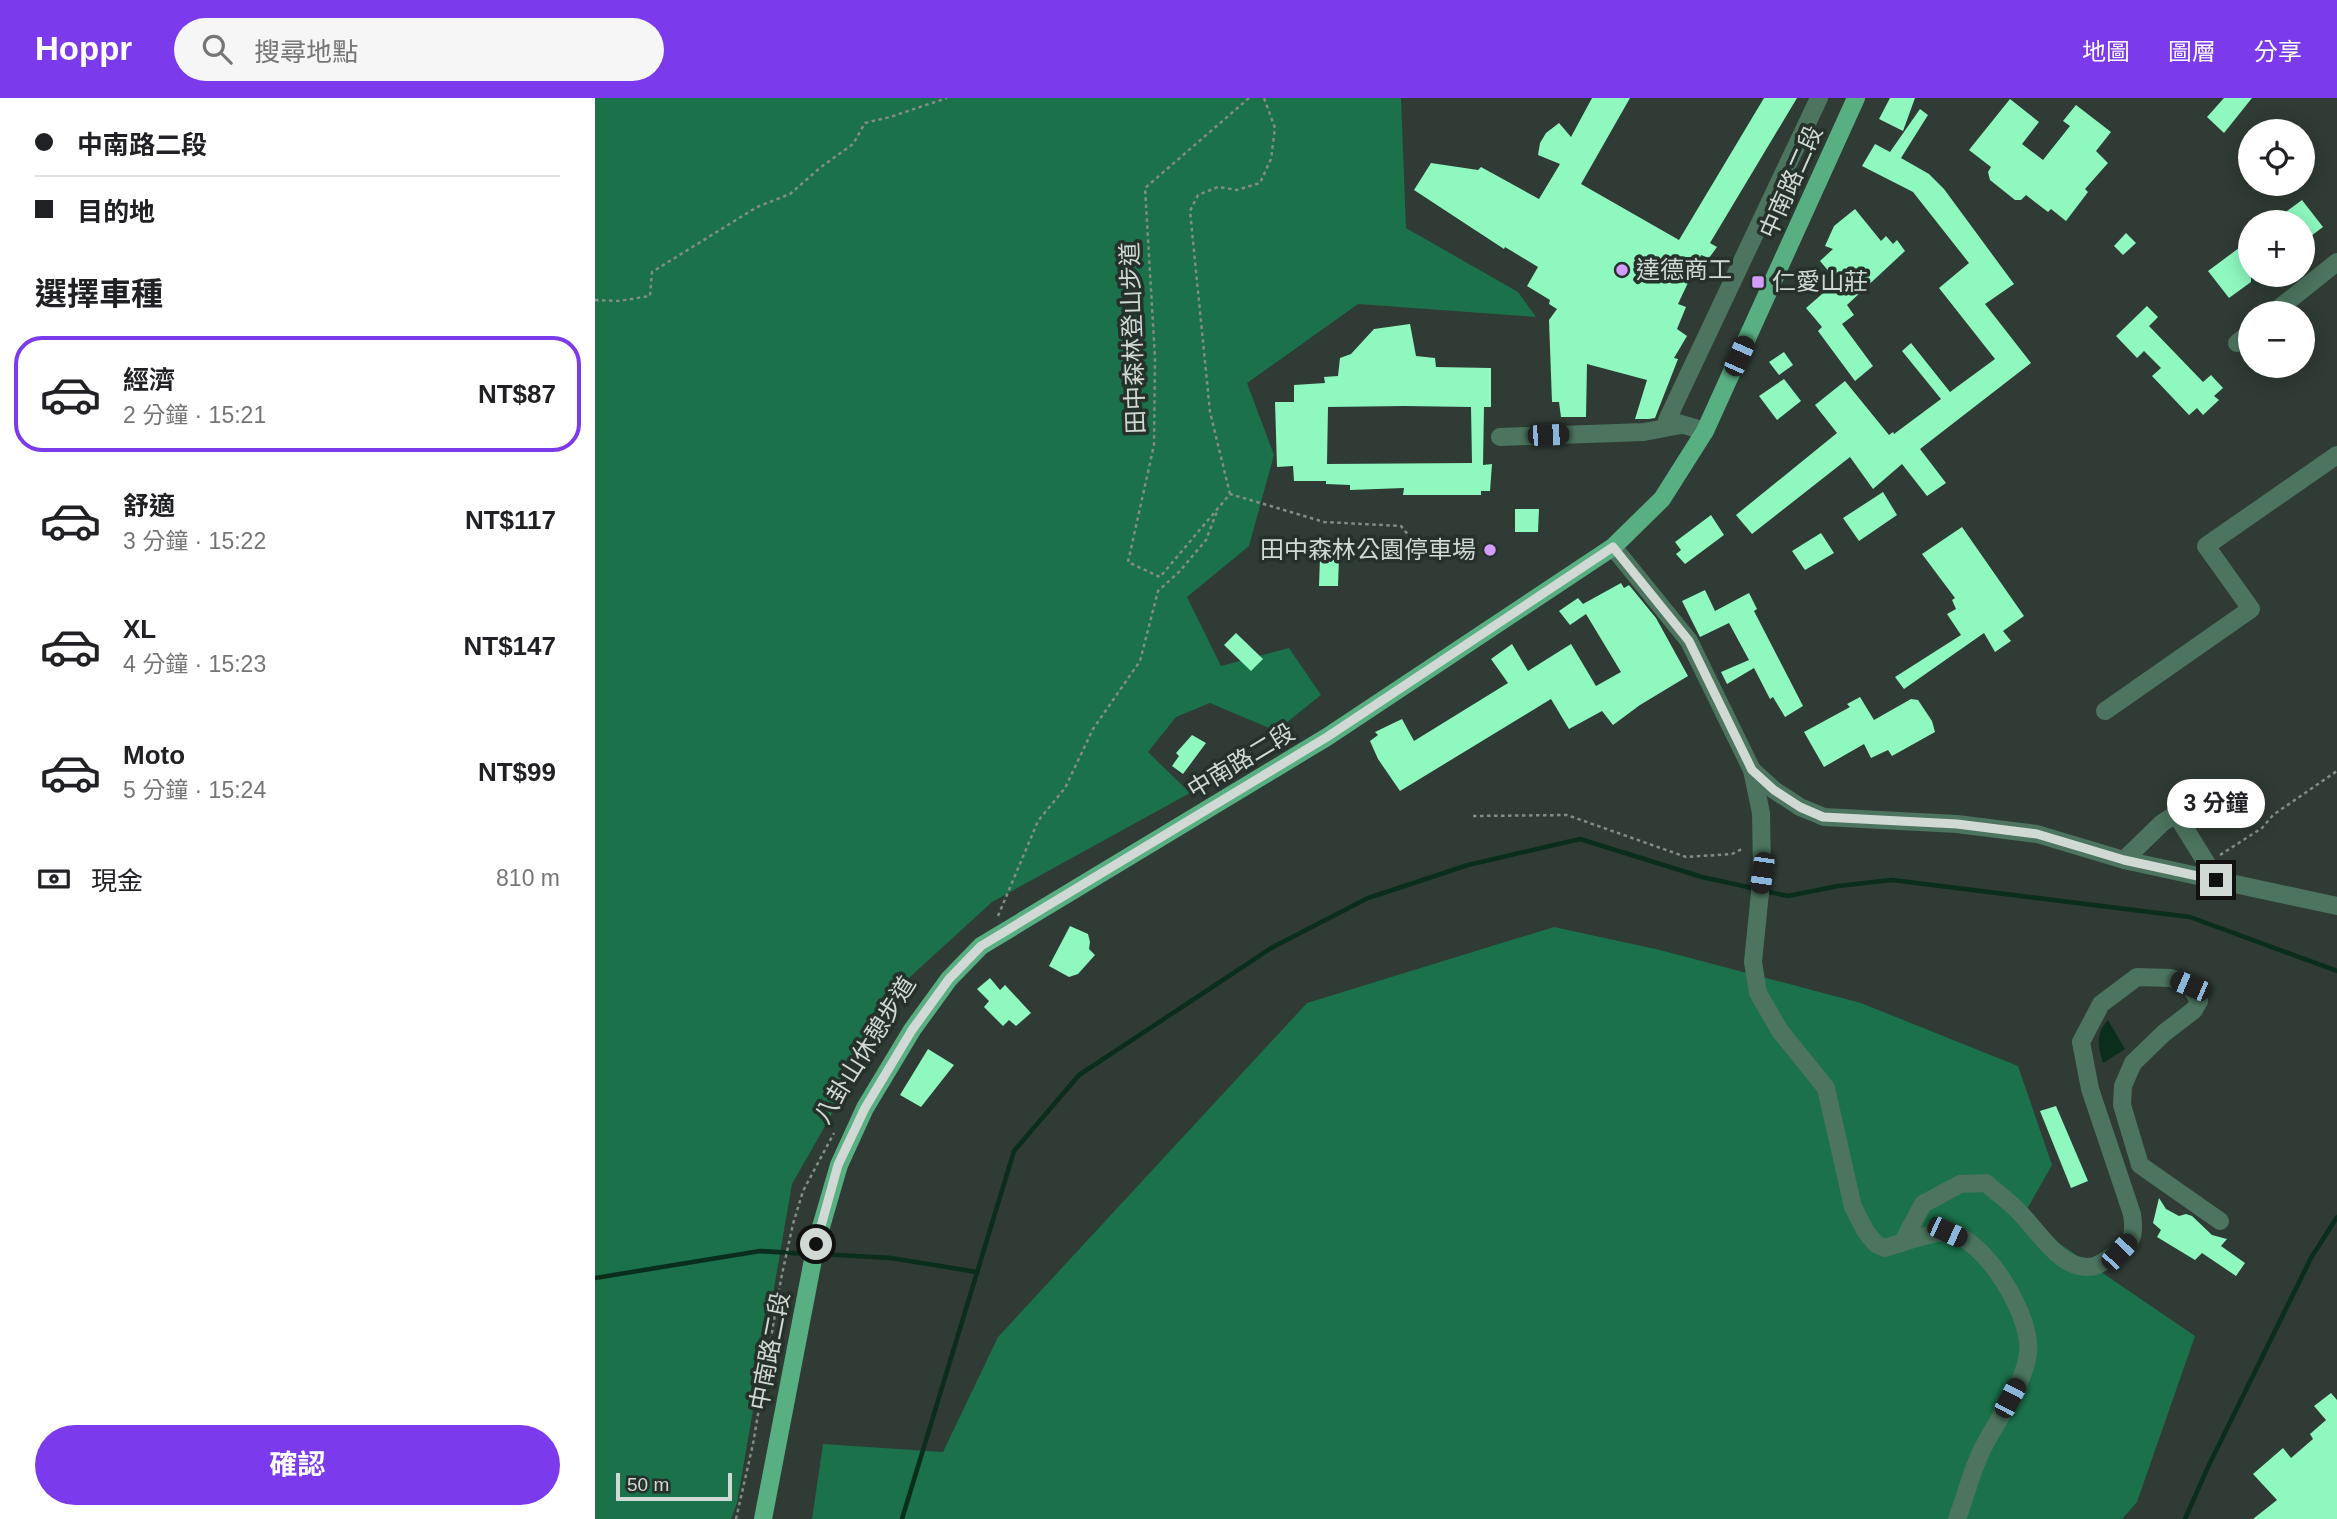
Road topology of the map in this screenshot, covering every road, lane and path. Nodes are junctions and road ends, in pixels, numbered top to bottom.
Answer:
1 (947, 98) edge
2 (1249, 98) edge
3 (1264, 98) edge
4 (1819, 98) edge
5 (1856, 98) edge
6 (2337, 262) edge
7 (595, 300) edge
8 (2288, 301) edge
9 (1683, 425) junction
10 (1705, 431) junction
11 (1500, 437) dead end
12 (2337, 455) edge
13 (1230, 494) junction
14 (1220, 506) junction
15 (1413, 541) dead end
16 (1613, 547) junction
17 (2105, 710) dead end
18 (1752, 770) junction
19 (2337, 771) edge
20 (1473, 816) dead end
21 (1762, 839) junction
22 (2124, 860) junction
23 (2207, 864) joint
24 (2337, 906) edge
25 (1006, 915) dead end
26 (838, 1126) dead end
27 (2220, 1221) dead end
28 (1902, 1243) junction
29 (736, 1519) edge
30 (764, 1519) edge
31 (1957, 1519) edge

1 - 7 path
2 - 14 path, 田中森林登山步道
3 - 13 path
4 - 9 street
5 - 10 main road, 中南路二段
6 - 8 street
9 - 10 street
9 - 11 street
10 - 16 main road, 中南路二段
12 - 17 street
13 - 14 path, 田中森林登山步道
13 - 15 path
14 - 25 path
16 - 18 street
16 - 30 main road, 中南路二段
18 - 21 street
18 - 22 street
19 - 23 path
20 - 21 path
21 - 28 street
22 - 23 street
22 - 24 street
26 - 29 path, 八卦山休憩步道
27 - 28 street
28 - 31 street

